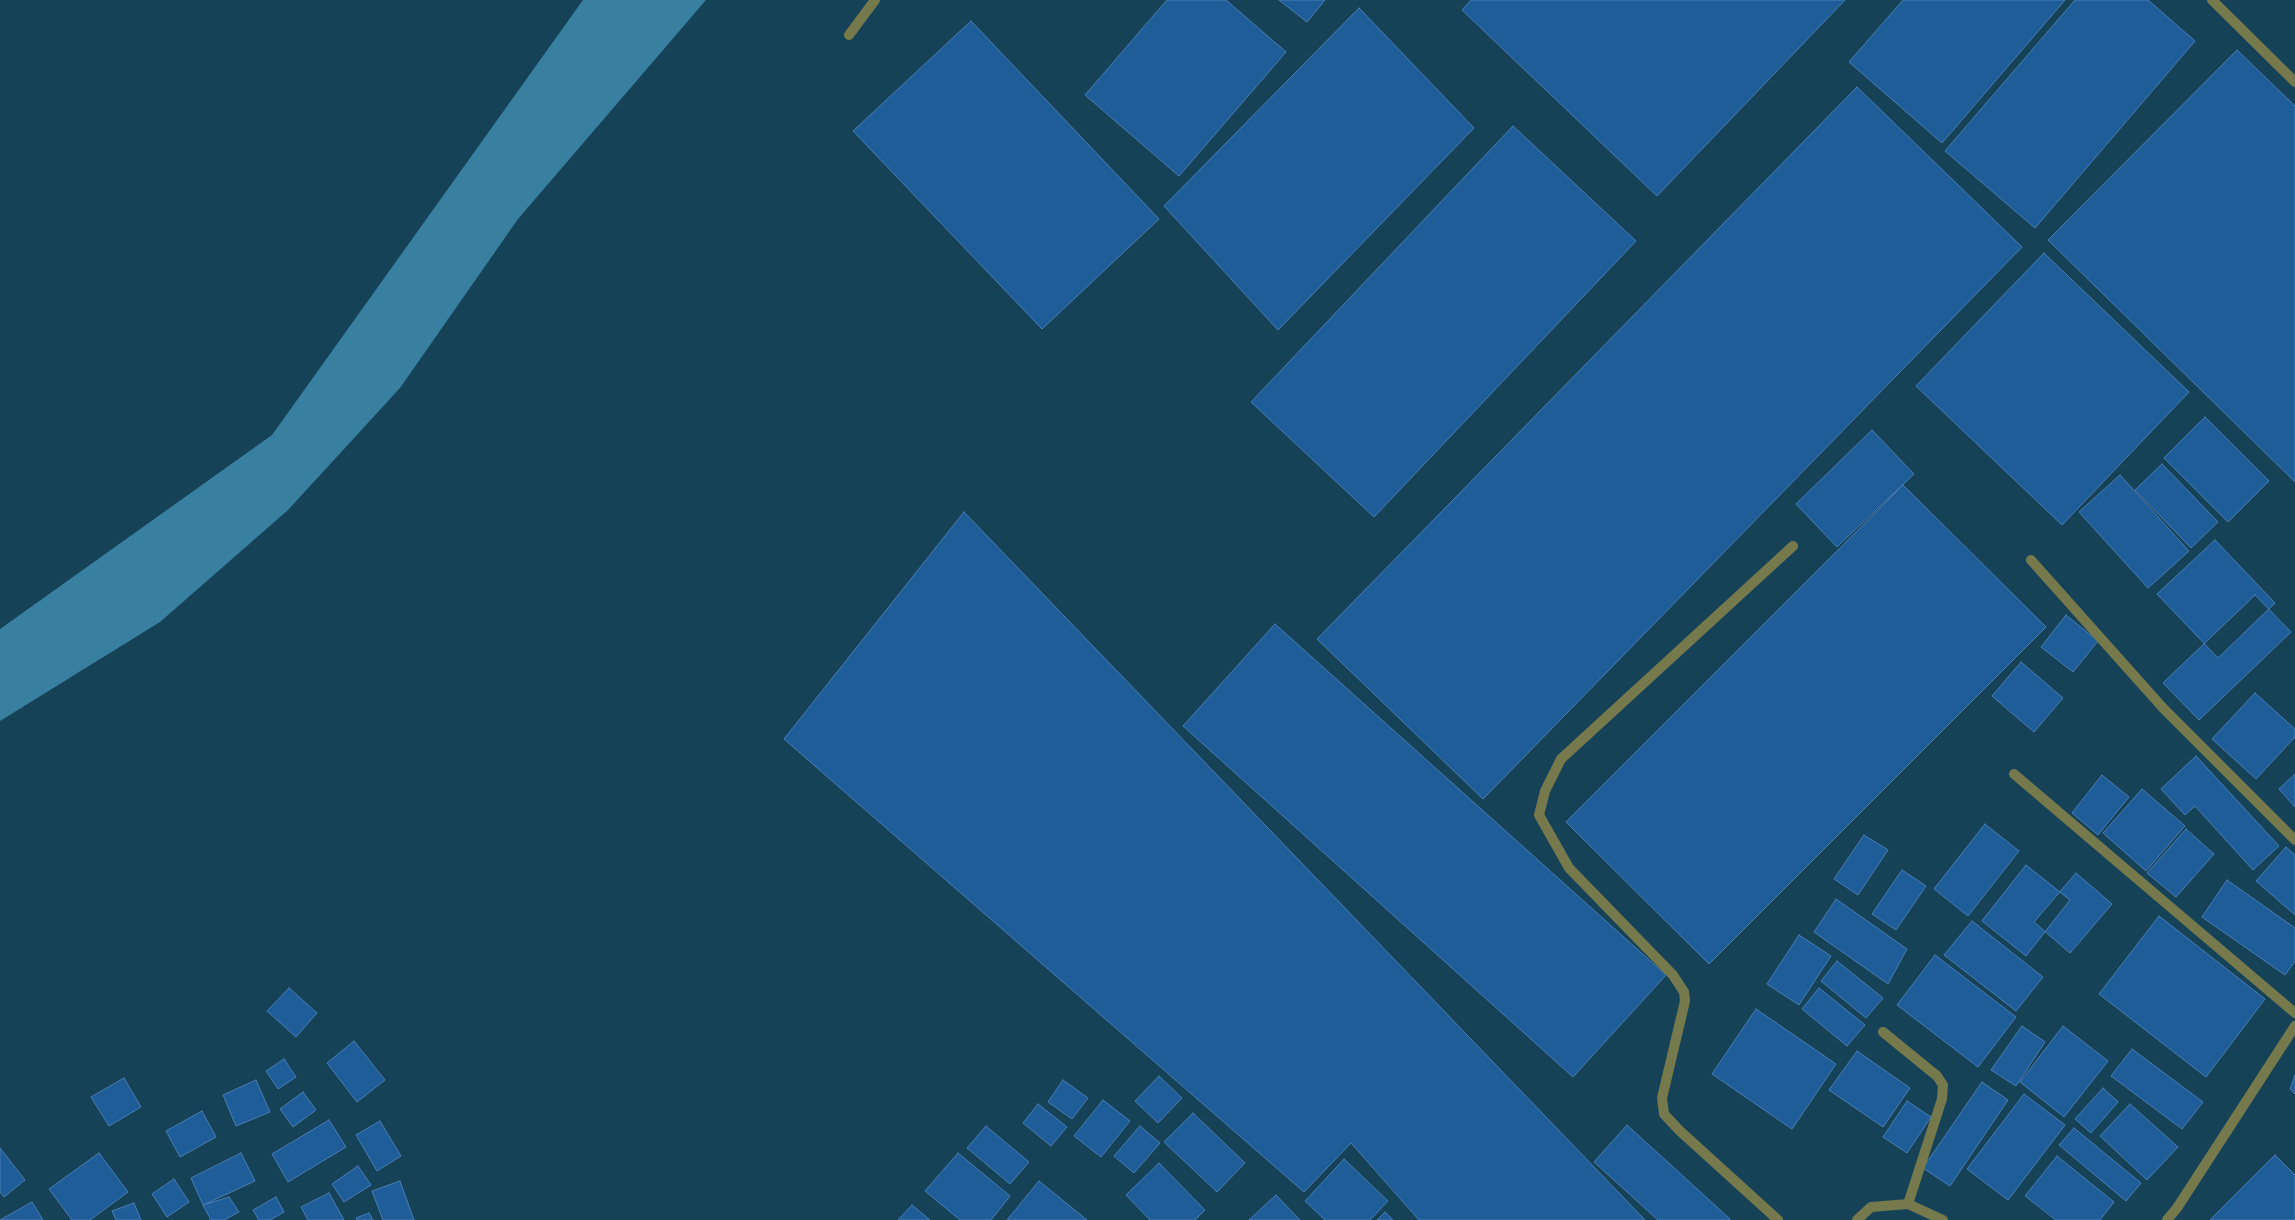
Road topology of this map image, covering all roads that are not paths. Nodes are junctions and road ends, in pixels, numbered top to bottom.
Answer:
1 (874, 0) edge
2 (2212, 0) edge
3 (849, 35) dead end
4 (2295, 82) edge
5 (1793, 546) dead end
6 (2031, 560) dead end
7 (2014, 774) dead end
8 (2295, 840) edge
9 (2295, 1013) edge
10 (2295, 1026) edge
11 (1883, 1032) dead end
12 (1908, 1204) junction
13 (1778, 1220) edge
14 (1857, 1220) edge
15 (1943, 1220) edge
16 (2167, 1220) edge

1 - 3 street
2 - 4 street
5 - 13 street
6 - 8 street
7 - 9 street
10 - 16 street
11 - 12 street
12 - 14 street
12 - 15 street

